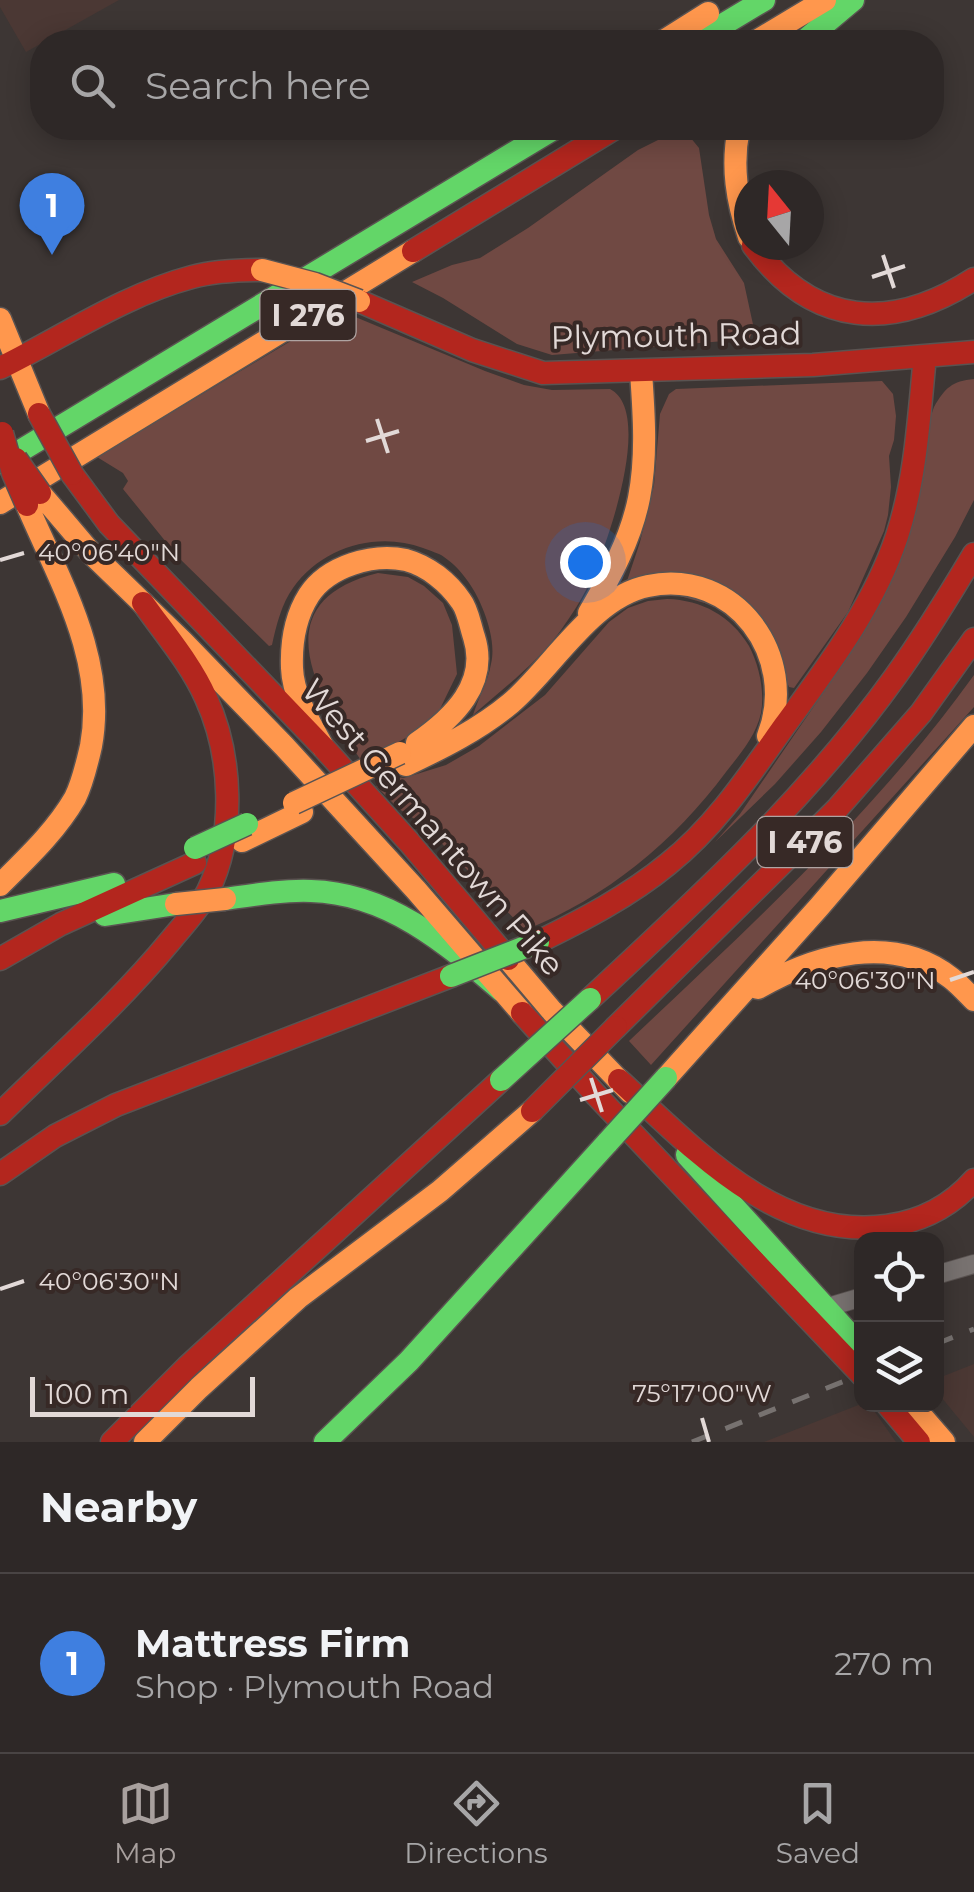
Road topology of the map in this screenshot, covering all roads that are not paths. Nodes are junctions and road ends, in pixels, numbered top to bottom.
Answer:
1 (727, 0) edge
2 (764, 0) edge
3 (824, 0) edge
4 (854, 0) edge
5 (681, 30) edge
6 (714, 30) edge
7 (775, 30) edge
8 (817, 30) edge
9 (534, 140) edge
10 (596, 140) edge
11 (737, 140) edge
12 (735, 170) edge
13 (763, 260) edge
14 (974, 279) edge
15 (0, 319) edge
16 (974, 352) edge
17 (924, 356) junction
18 (9, 364) edge
19 (641, 372) junction
20 (124, 390) junction
21 (0, 436) edge
22 (0, 463) edge
23 (34, 499) junction
24 (0, 503) edge
25 (974, 554) edge
26 (142, 603) junction
27 (577, 633) junction
28 (974, 640) edge
29 (974, 726) edge
30 (323, 747) junction
31 (403, 759) junction
32 (742, 785) junction
33 (195, 855) junction
34 (0, 885) edge
35 (0, 912) edge
36 (7, 955) edge
37 (502, 991) junction
38 (974, 1000) edge
39 (710, 1028) junction
40 (619, 1080) junction
41 (0, 1114) edge
42 (0, 1174) edge
43 (974, 1180) edge
44 (974, 1264) edge
45 (944, 1273) edge
46 (854, 1299) edge
47 (825, 1308) junction
48 (854, 1339) edge
49 (854, 1367) edge
50 (192, 1378) junction
51 (894, 1412) edge
52 (918, 1412) edge
53 (112, 1442) edge
54 (145, 1442) edge
55 (325, 1442) edge
56 (919, 1442) edge
57 (944, 1442) edge

1 - 5 main road
2 - 6 main road
3 - 7 main road
4 - 8 main road
9 - 20 main road, I 276
10 - 24 main road, I 276
11 - 12 main road
13 - 14 main road
15 - 18 main road, West Germantown Pike
16 - 17 main road, Plymouth Road
17 - 19 main road, Plymouth Road
17 - 32 main road
18 - 19 main road, Plymouth Road, bridge
18 - 30 main road, West Germantown Pike, bridge
19 - 27 main road
20 - 21 main road
20 - 22 main road, I 276
21 - 23 main road, bridge
23 - 26 main road, West Germantown Pike
23 - 34 main road
25 - 50 main road, I 476, bridge
26 - 37 main road, West Germantown Pike
26 - 41 main road
27 - 31 main road
27 - 32 main road
28 - 50 main road, I 476, bridge
29 - 39 main road
30 - 31 main road
30 - 40 main road, West Germantown Pike
31 - 33 main road, bridge
32 - 42 main road, bridge
33 - 35 main road
33 - 36 main road
36 - 37 main road, bridge
37 - 49 main road, West Germantown Pike
38 - 39 main road
39 - 55 main road, bridge
40 - 43 main road
40 - 47 main road, West Germantown Pike
44 - 45 street
46 - 47 street
47 - 48 main road, West Germantown Pike
50 - 53 main road, I 476
50 - 54 main road, I 476
51 - 56 main road
52 - 57 main road

